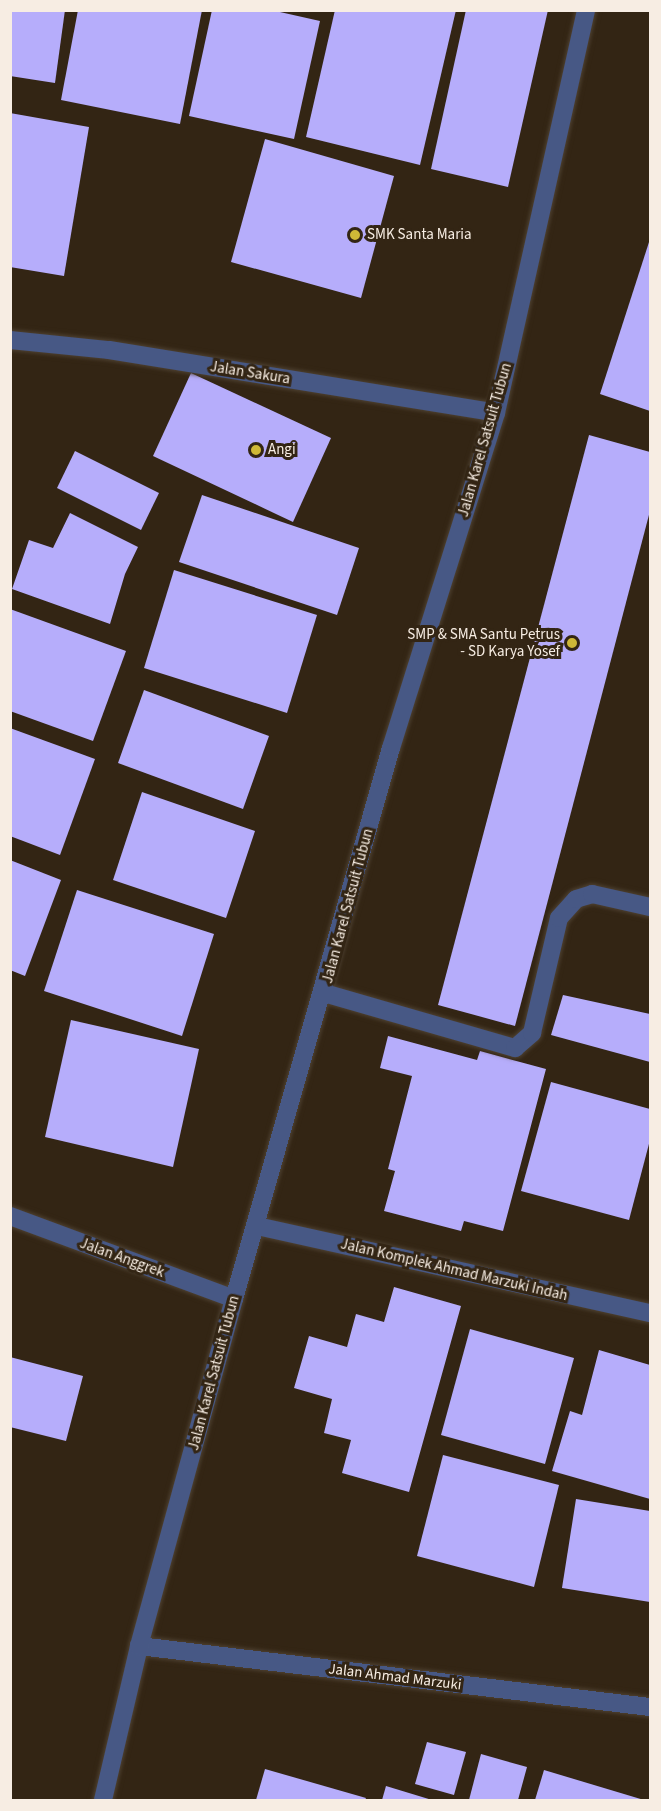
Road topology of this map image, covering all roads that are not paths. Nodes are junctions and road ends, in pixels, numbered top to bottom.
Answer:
1 (586, 10) edge
2 (12, 343) edge
3 (496, 413) junction
4 (651, 908) edge
5 (324, 993) junction
6 (10, 1216) edge
7 (257, 1226) junction
8 (234, 1299) junction
9 (651, 1313) edge
10 (140, 1646) junction
11 (651, 1707) edge
12 (103, 1800) edge

1 - 3 street, Jalan Karel Satsuit Tubun
2 - 3 street, Jalan Sakura
3 - 5 street, Jalan Karel Satsuit Tubun
4 - 5 street
5 - 7 street, Jalan Karel Satsuit Tubun
6 - 8 street, Jalan Anggrek
7 - 8 street, Jalan Karel Satsuit Tubun
7 - 9 street, Jalan Komplek Ahmad Marzuki Indah
8 - 10 street, Jalan Karel Satsuit Tubun
10 - 11 street, Jalan Ahmad Marzuki
10 - 12 street, Jalan Karel Satsuit Tubun

